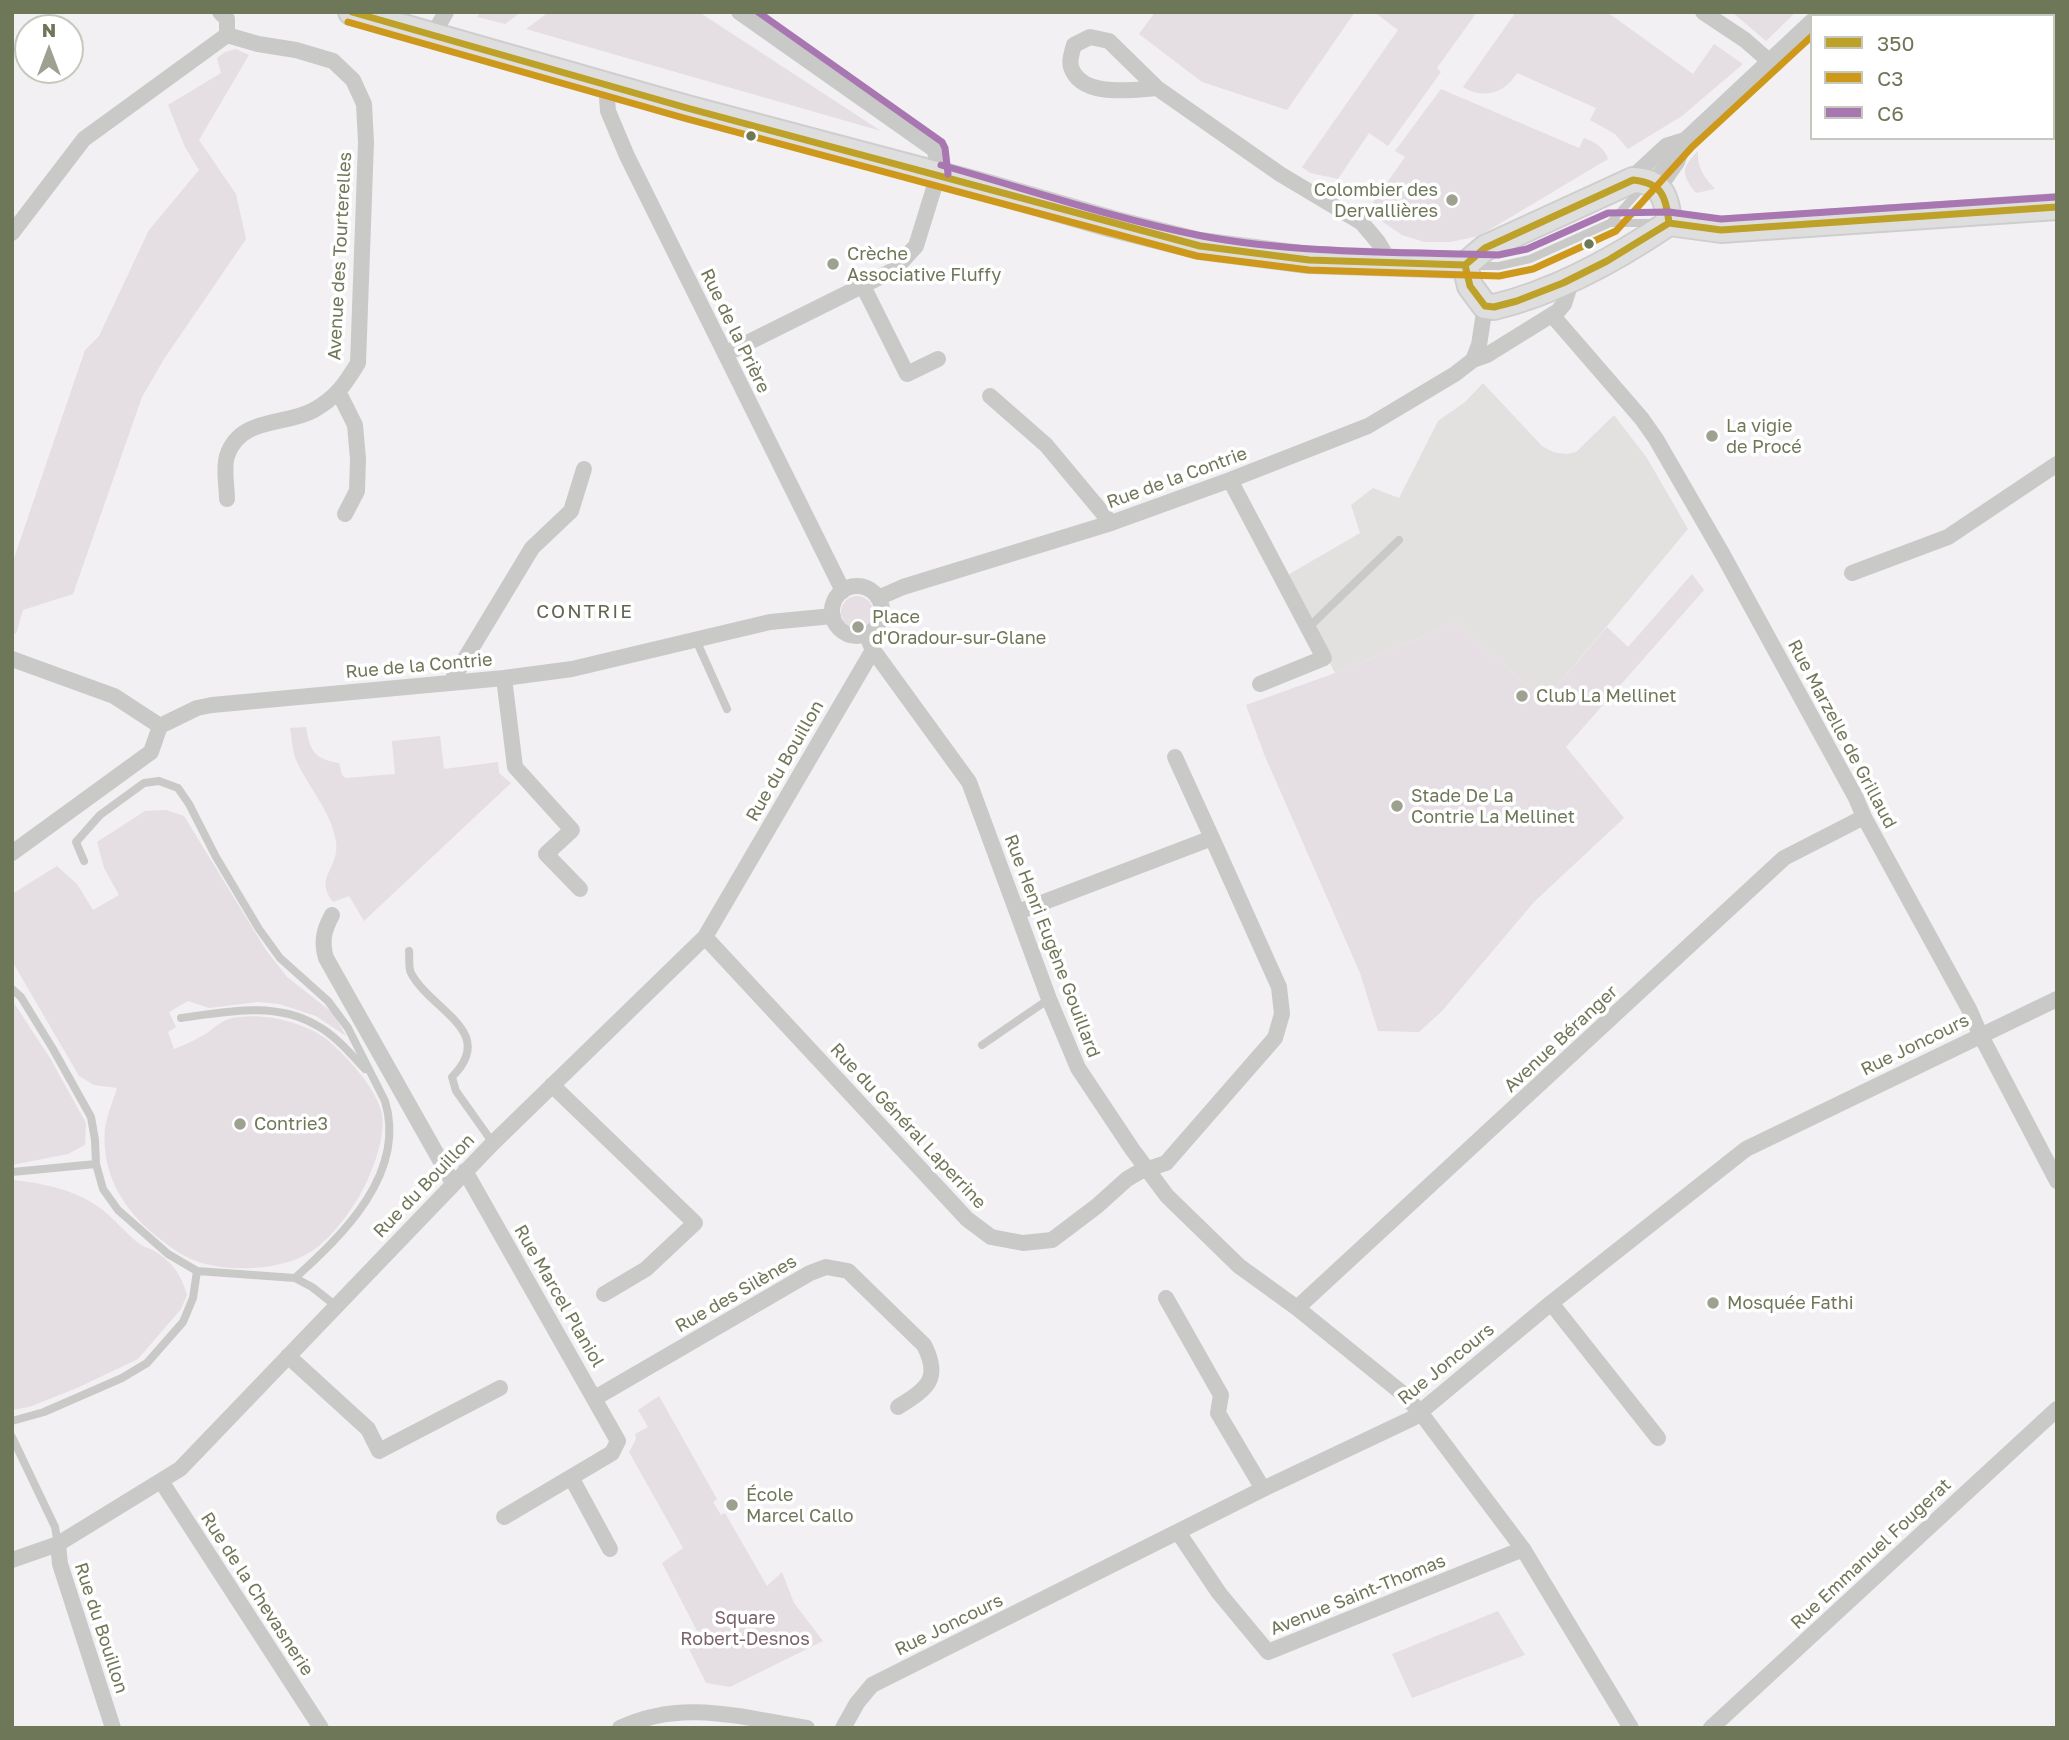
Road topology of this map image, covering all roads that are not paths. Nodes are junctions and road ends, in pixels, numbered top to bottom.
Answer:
1 (351, 12) edge
2 (446, 12) edge
3 (739, 12) edge
4 (1703, 12) edge
5 (226, 20) edge
6 (1810, 23) edge
7 (433, 35) junction
8 (1769, 61) junction
9 (606, 85) junction
10 (1157, 88) junction
11 (1685, 140) junction
12 (939, 175) junction
13 (1644, 184) junction
14 (2057, 207) edge
15 (1610, 223) junction
16 (1669, 223) junction
17 (12, 233) edge
18 (1390, 262) junction
19 (1465, 265) junction
20 (1572, 279) junction
21 (863, 286) junction
22 (1485, 306) junction
23 (1557, 321) junction
24 (725, 354) junction
25 (938, 359) dead end
26 (1473, 360) junction
27 (340, 393) junction
28 (990, 396) dead end
29 (2057, 464) edge
30 (584, 469) dead end
31 (1230, 480) junction
32 (227, 499) dead end
33 (345, 514) dead end
34 (1111, 523) junction
35 (1399, 540) dead end
36 (1852, 573) dead end
37 (843, 591) junction
38 (878, 598) junction
39 (833, 616) junction
40 (1308, 628) junction
41 (866, 634) junction
42 (696, 640) junction
43 (873, 650) junction
44 (15, 662) edge
45 (503, 678) junction
46 (451, 682) junction
47 (1260, 684) dead end
48 (726, 709) dead end
49 (160, 726) junction
50 (1175, 757) dead end
51 (1864, 817) junction
52 (1212, 838) junction
53 (12, 853) edge
54 (84, 861) dead end
55 (580, 889) dead end
56 (1018, 912) junction
57 (332, 915) dead end
58 (705, 937) junction
59 (410, 951) dead end
60 (12, 989) edge
61 (1049, 999) junction
62 (2057, 999) edge
63 (181, 1018) dead end
64 (1980, 1034) junction
65 (982, 1045) dead end
66 (372, 1076) junction
67 (552, 1085) junction
68 (493, 1143) junction
69 (96, 1164) junction
70 (1147, 1169) junction
71 (465, 1171) junction
72 (12, 1172) edge
73 (2057, 1181) edge
74 (453, 1183) junction
75 (197, 1271) junction
76 (295, 1278) junction
77 (604, 1293) dead end
78 (1166, 1298) dead end
79 (1551, 1303) junction
80 (336, 1306) junction
81 (1297, 1308) junction
82 (288, 1356) junction
83 (500, 1388) dead end
84 (595, 1398) junction
85 (898, 1407) dead end
86 (2057, 1409) edge
87 (1420, 1412) junction
88 (12, 1422) edge
89 (12, 1437) edge
90 (1658, 1438) dead end
91 (571, 1477) junction
92 (161, 1481) junction
93 (1263, 1489) junction
94 (504, 1517) dead end
95 (1178, 1532) junction
96 (58, 1544) junction
97 (610, 1549) dead end
98 (1523, 1549) junction
99 (12, 1560) edge
100 (774, 1725) edge
101 (113, 1728) edge
102 (321, 1728) edge
103 (620, 1728) edge
104 (807, 1728) edge
105 (844, 1728) edge
106 (1632, 1728) edge
107 (1711, 1728) edge

1 - 7 main road
2 - 7 street
3 - 12 street
4 - 8 street
5 - 17 street
5 - 27 street, Avenue des Tourterelles
6 - 8 street
7 - 9 main road
8 - 11 street
9 - 12 main road
9 - 24 street, Rue de la Prière
10 - 10 street
10 - 18 street
11 - 13 street
11 - 13 street
12 - 18 main road
12 - 21 street
13 - 15 lane
13 - 16 main road
13 - 19 main road
14 - 16 main road
15 - 16 lane
15 - 19 lane
16 - 20 main road
18 - 19 main road
19 - 22 main road
20 - 22 main road
20 - 23 street
21 - 24 street
21 - 25 street
22 - 26 street
23 - 26 street, Rue de la Contrie
23 - 51 street, Rue Marzelle de Grillaud
24 - 37 street, Rue de la Prière
26 - 31 street, Rue de la Contrie
27 - 32 street, Avenue des Tourterelles
27 - 33 street
28 - 34 street
29 - 36 street
30 - 46 street
31 - 34 street, Rue de la Contrie
31 - 40 street
34 - 38 street, Rue de la Contrie
35 - 40 lane
37 - 38 street
37 - 39 street
38 - 41 street
39 - 41 street
39 - 42 street, Rue de la Contrie
40 - 47 street
41 - 43 street, Rue Henri Eugène Gouillard
42 - 45 street, Rue de la Contrie
42 - 48 lane
43 - 56 street, Rue Henri Eugène Gouillard
43 - 58 street, Rue du Bouillon
44 - 49 street
45 - 46 street, Rue de la Contrie
45 - 55 street
46 - 49 street, Rue de la Contrie
49 - 53 street
50 - 52 street, Rue du Général Laperrine
51 - 64 street, Rue Marzelle de Grillaud
51 - 81 street, Avenue Béranger
52 - 56 street
52 - 70 street, Rue du Général Laperrine
54 - 66 lane
56 - 61 street, Rue Henri Eugène Gouillard
57 - 74 street
58 - 67 street, Rue du Bouillon
58 - 70 street, Rue du Général Laperrine
59 - 68 lane
60 - 69 lane
61 - 65 lane
61 - 70 street, Rue Henri Eugène Gouillard
62 - 64 street, Rue Joncours
63 - 66 lane
64 - 73 street, Rue Marzelle de Grillaud
64 - 79 street, Rue Joncours
66 - 76 lane
67 - 68 street, Rue du Bouillon
67 - 77 street
68 - 71 street, Rue du Bouillon
69 - 72 lane
69 - 75 lane
70 - 81 street, Rue Henri Eugène Gouillard
71 - 74 street, Rue du Bouillon
71 - 84 street, Rue Marcel Planiol
74 - 80 street, Rue du Bouillon
75 - 76 lane
75 - 88 lane
76 - 80 lane
78 - 93 street
79 - 87 street, Rue Joncours
79 - 90 street
80 - 82 street, Rue du Bouillon
81 - 87 street, Rue Henri Eugène Gouillard
82 - 83 street
82 - 92 street, Rue du Bouillon
84 - 85 street, Rue des Silènes
84 - 91 street, Rue Marcel Planiol
86 - 107 street, Rue Emmanuel Fougerat
87 - 93 street, Rue Joncours
87 - 98 street, Rue Henri Eugène Gouillard
89 - 96 lane
91 - 94 street
91 - 97 street
92 - 96 street, Rue du Bouillon
92 - 102 street, Rue de la Chevasnerie
93 - 95 street, Rue Joncours
95 - 98 street, Avenue Saint-Thomas
95 - 105 street, Rue Joncours
96 - 99 street
96 - 101 street, Rue du Bouillon
98 - 106 street, Rue Henri Eugène Gouillard
100 - 103 street
100 - 104 street

